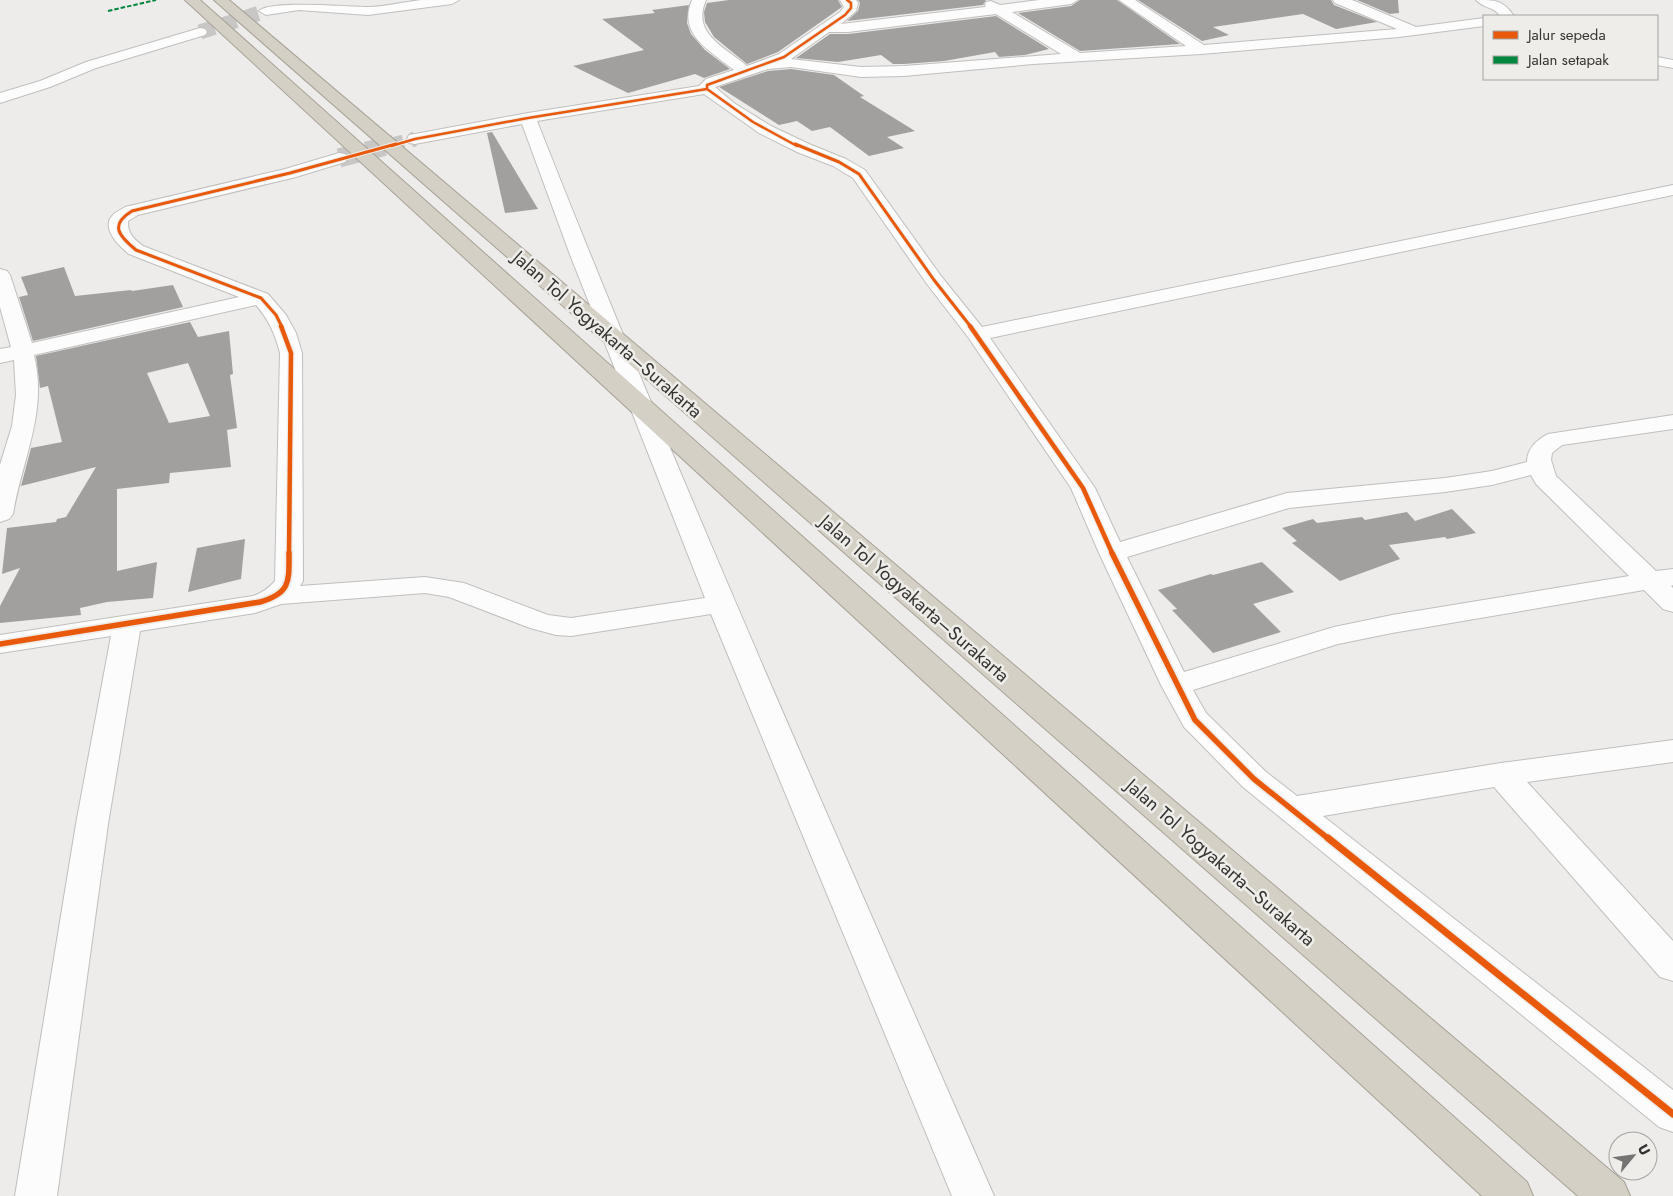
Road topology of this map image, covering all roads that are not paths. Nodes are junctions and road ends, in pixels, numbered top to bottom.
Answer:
1 (192, 0) edge
2 (221, 0) edge
3 (452, 0) edge
4 (699, 0) edge
5 (847, 0) edge
6 (984, 0) edge
7 (1071, 0) edge
8 (1126, 0) edge
9 (1340, 0) edge
10 (1483, 0) edge
11 (434, 1) edge
12 (301, 3) edge
13 (997, 9) junction
14 (266, 11) tunnel mouth
15 (1506, 15) edge
16 (1483, 22) edge
17 (829, 28) junction
18 (1415, 31) junction
19 (200, 32) tunnel mouth
20 (1201, 50) junction
21 (1077, 58) junction
22 (1658, 61) edge
23 (1673, 64) edge
24 (771, 65) junction
25 (707, 89) junction
26 (0, 98) edge
27 (528, 118) junction
28 (416, 139) tunnel mouth
29 (339, 158) tunnel mouth
30 (1673, 190) edge
31 (0, 275) edge
32 (261, 298) junction
33 (977, 334) junction
34 (23, 351) junction
35 (0, 356) edge
36 (1673, 422) edge
37 (1539, 466) junction
38 (2, 489) edge
39 (0, 514) edge
40 (1112, 553) junction
41 (1662, 579) edge
42 (278, 596) junction
43 (1673, 603) edge
44 (721, 604) junction
45 (127, 623) junction
46 (0, 644) edge
47 (1176, 685) junction
48 (1673, 751) edge
49 (1501, 774) junction
50 (1292, 809) junction
51 (1673, 966) edge
52 (1673, 1114) edge
53 (36, 1196) edge
54 (973, 1196) edge
55 (1512, 1196) edge
56 (1608, 1196) edge

1 - 55 highway, Jalan Tol Yogyakarta–Surakarta
2 - 56 highway, Jalan Tol Yogyakarta–Surakarta
3 - 11 street
4 - 24 street
5 - 17 street
6 - 13 street
7 - 13 street
8 - 20 street
9 - 18 street
10 - 15 street
11 - 12 street
12 - 14 street
13 - 17 street
13 - 21 street
16 - 18 street
17 - 24 street
18 - 20 street
19 - 26 street
20 - 21 street
21 - 24 street
22 - 23 street
24 - 25 street
25 - 27 street
25 - 33 street
27 - 28 street
27 - 44 street
29 - 32 street
30 - 33 street
31 - 34 street
32 - 34 street
32 - 42 street
33 - 40 street
34 - 35 street
34 - 38 street
36 - 37 street
37 - 40 street
37 - 41 street
38 - 39 street
40 - 47 street
41 - 43 street
41 - 47 street
42 - 44 street
42 - 45 street
44 - 54 street
45 - 46 street
45 - 53 street
47 - 50 street
48 - 49 street
49 - 50 street
49 - 51 street
50 - 52 street

